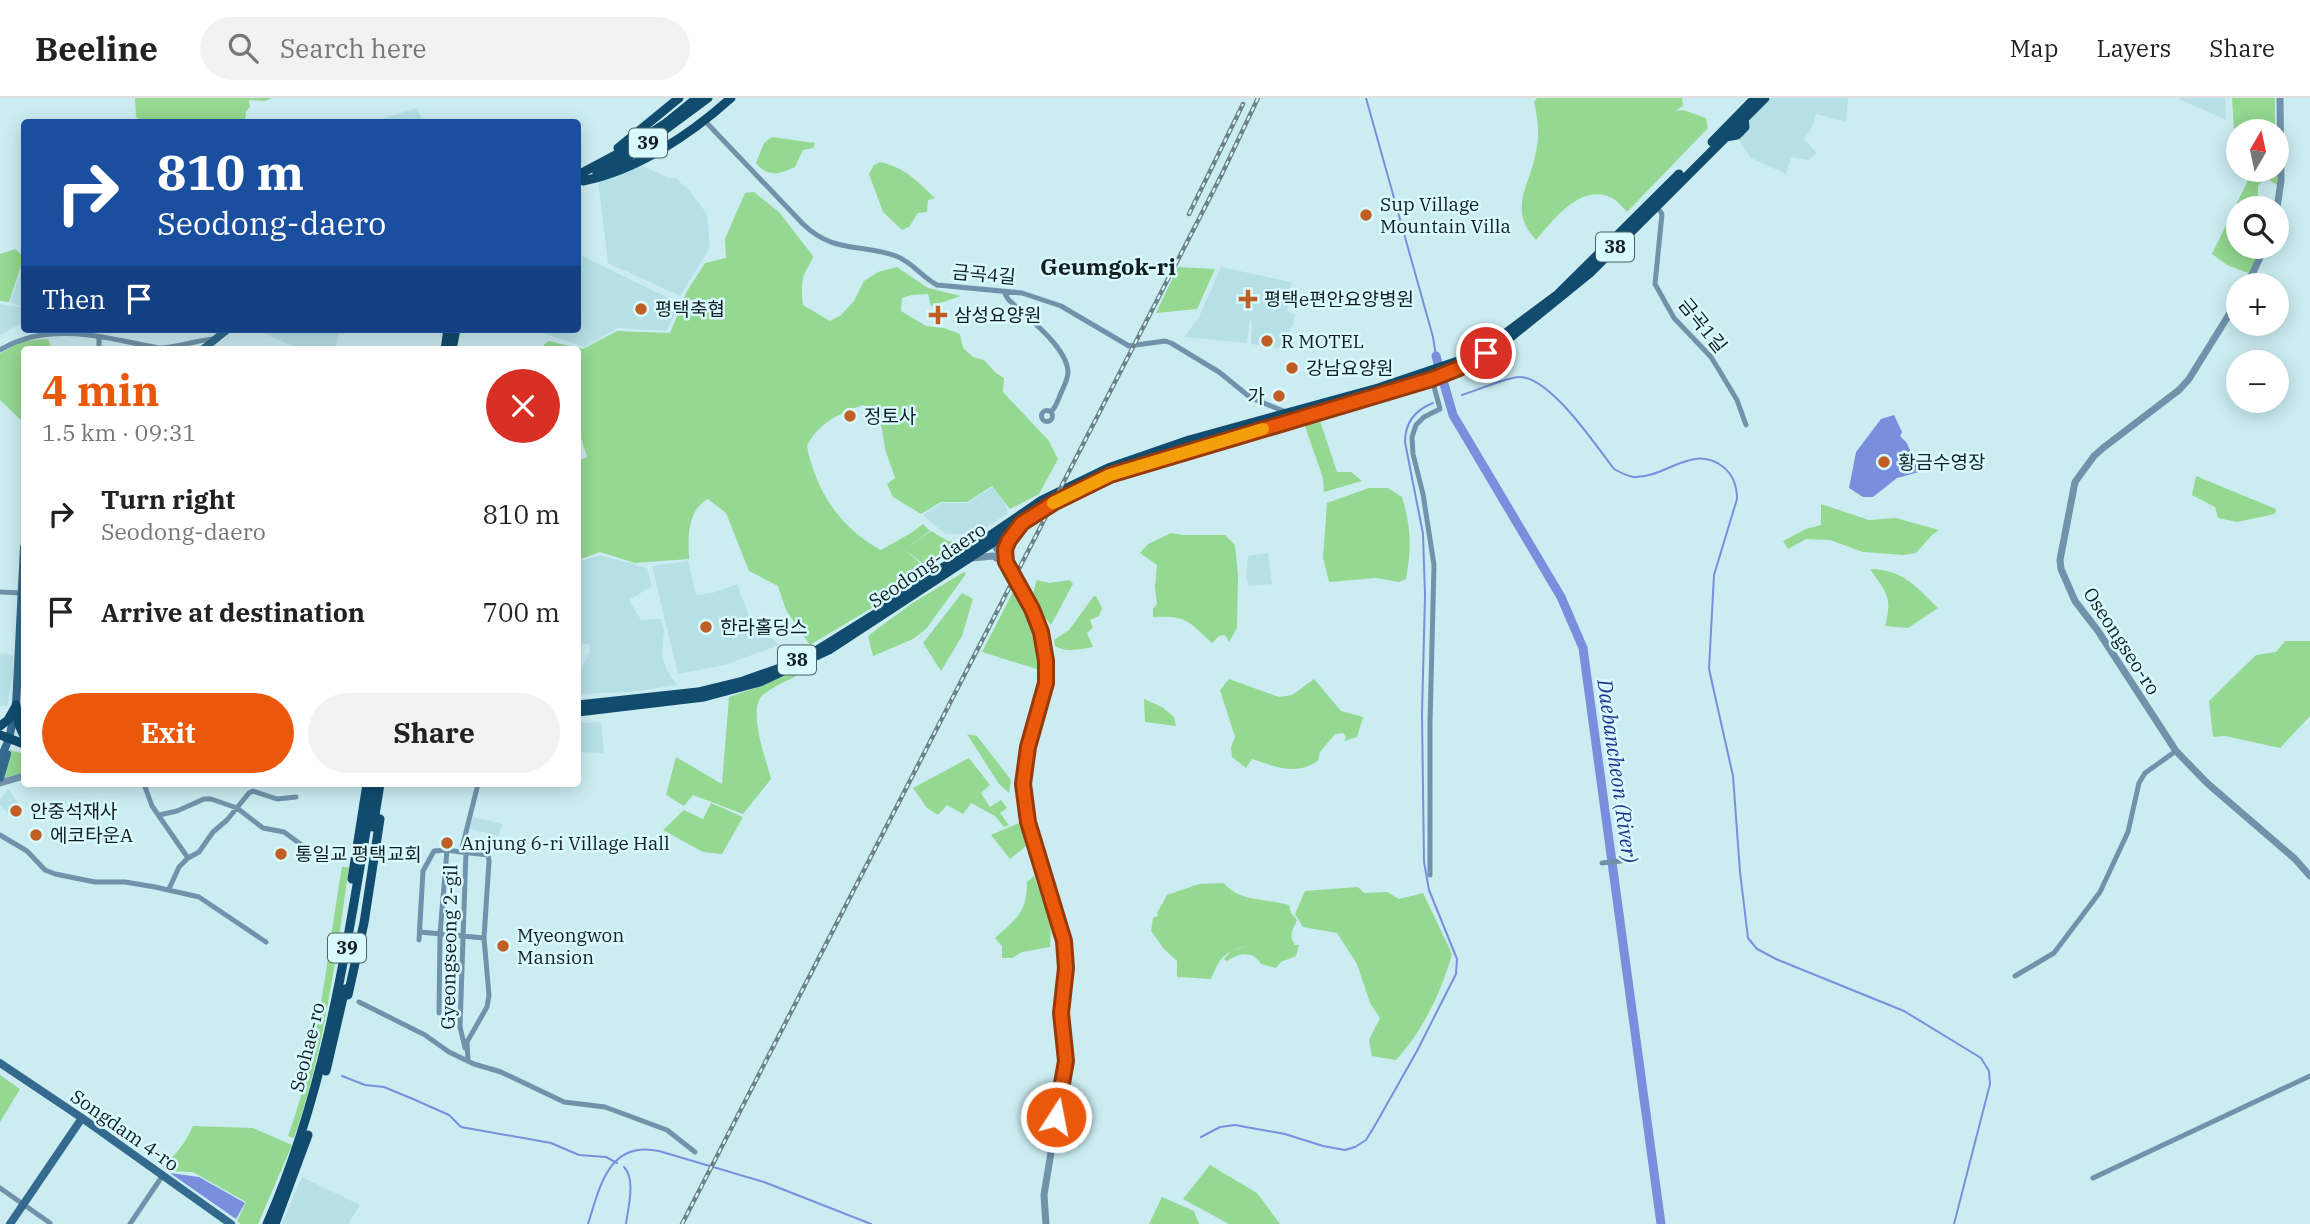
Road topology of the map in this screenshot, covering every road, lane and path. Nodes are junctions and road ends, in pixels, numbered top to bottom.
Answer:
1 (679, 98) edge
2 (697, 98) edge
3 (708, 98) edge
4 (731, 98) edge
5 (1755, 98) edge
6 (1765, 98) edge
7 (2280, 98) edge
8 (704, 120) junction
9 (604, 161) junction
10 (581, 178) edge
11 (581, 179) edge
12 (581, 180) edge
13 (2279, 196) edge
14 (1654, 204) junction
15 (1004, 292) junction
16 (2226, 319) edge
17 (56, 333) edge
18 (77, 333) edge
19 (223, 333) edge
20 (99, 337) junction
21 (216, 339) junction
22 (99, 346) edge
23 (148, 346) edge
24 (180, 346) edge
25 (207, 346) edge
26 (0, 350) edge
27 (1439, 373) junction
28 (1051, 412) dead end
29 (1289, 413) junction
30 (1746, 425) dead end
31 (1022, 523) junction
32 (990, 539) junction
33 (967, 559) junction
34 (1005, 563) junction
35 (0, 592) edge
36 (21, 593) joint
37 (16, 705) junction
38 (581, 705) edge
39 (581, 712) edge
40 (0, 726) edge
41 (21, 729) edge
42 (5, 741) edge
43 (21, 749) edge
44 (2176, 751) junction
45 (0, 760) edge
46 (21, 777) edge
47 (0, 778) edge
48 (0, 783) edge
49 (145, 787) edge
50 (367, 787) edge
51 (374, 787) edge
52 (379, 787) edge
53 (386, 787) edge
54 (477, 787) edge
55 (296, 797) dead end
56 (237, 808) junction
57 (159, 816) junction
58 (0, 835) edge
59 (447, 850) junction
60 (310, 851) dead end
61 (463, 852) junction
62 (188, 858) junction
63 (1621, 861) dead end
64 (1602, 863) dead end
65 (362, 872) junction
66 (1430, 875) dead end
67 (2310, 876) edge
68 (169, 889) junction
69 (420, 932) junction
70 (440, 934) junction
71 (461, 937) junction
72 (484, 938) junction
73 (419, 940) dead end
74 (266, 942) dead end
75 (2015, 976) dead end
76 (359, 1002) dead end
77 (341, 1013) junction
78 (439, 1013) dead end
79 (332, 1024) junction
80 (468, 1061) junction
81 (0, 1065) edge
82 (2310, 1076) edge
83 (83, 1121) junction
84 (695, 1152) dead end
85 (162, 1177) junction
86 (2093, 1178) dead end
87 (0, 1188) edge
88 (25, 1206) junction
89 (50, 1223) edge
90 (10, 1224) edge
91 (16, 1224) edge
92 (130, 1224) edge
93 (222, 1224) edge
94 (231, 1224) edge
95 (267, 1224) edge
96 (275, 1224) edge
97 (1046, 1224) edge

1 - 9 main road
2 - 9 main road, 39
3 - 11 main road, 39
4 - 8 main road
5 - 14 main road, Seodong-daero / 38
6 - 14 main road, Seodong-daero / 38
7 - 13 street
8 - 12 main road
8 - 15 street, 금곡4길
9 - 10 main road, 39
14 - 27 main road, Seodong-daero / 38
14 - 30 street, 금곡1길
15 - 28 street
15 - 29 street, 금곡4길
16 - 44 street, Oseongseo-ro
17 - 26 street
18 - 20 street
19 - 21 main road
20 - 22 street
20 - 23 street
21 - 24 street
21 - 25 main road
27 - 29 main road, Seodong-daero / 38
27 - 31 main road, Seodong-daero / 38
27 - 66 street
29 - 32 main road, Seodong-daero / 38
31 - 32 main road, Seodong-daero / 38
31 - 34 street
32 - 33 main road, Seodong-daero / 38
32 - 34 street
32 - 38 main road, Seodong-daero / 38
33 - 34 street
33 - 39 main road, Seodong-daero / 38
34 - 97 street
35 - 36 street
36 - 37 main road
37 - 40 main road
37 - 41 main road
37 - 42 main road
42 - 43 main road
42 - 45 main road
42 - 47 main road
44 - 67 street, Oseongseo-ro
44 - 75 street
46 - 48 street
49 - 57 street
50 - 79 main road
51 - 65 main road, 39
52 - 65 main road, 39
53 - 77 main road
54 - 61 street
55 - 56 street
56 - 57 street
56 - 60 street
56 - 62 street
57 - 62 street
58 - 68 street
59 - 61 street
59 - 69 street
59 - 70 street
61 - 71 street, Gyeongseong 2-gil
61 - 72 street, Gyeongseong 2-gil
62 - 68 street
63 - 64 street
65 - 77 main road, 39
65 - 79 main road, Seohae-ro / 39
68 - 74 street
69 - 70 street
69 - 73 street
70 - 71 street
70 - 78 street
71 - 72 street
71 - 80 street, Gyeongseong 2-gil
72 - 80 street, Gyeongseong 2-gil
76 - 80 street
77 - 96 main road, Seohae-ro / 39
79 - 95 main road, Seohae-ro / 39
80 - 84 street
81 - 83 main road, Songdam 4-ro
82 - 86 street
83 - 85 main road, Songdam 4-ro
83 - 88 main road
85 - 92 street
85 - 93 main road, Songdam 4-ro
85 - 94 main road, Songdam 4-ro
87 - 88 street
88 - 89 street
88 - 90 main road
88 - 91 main road

